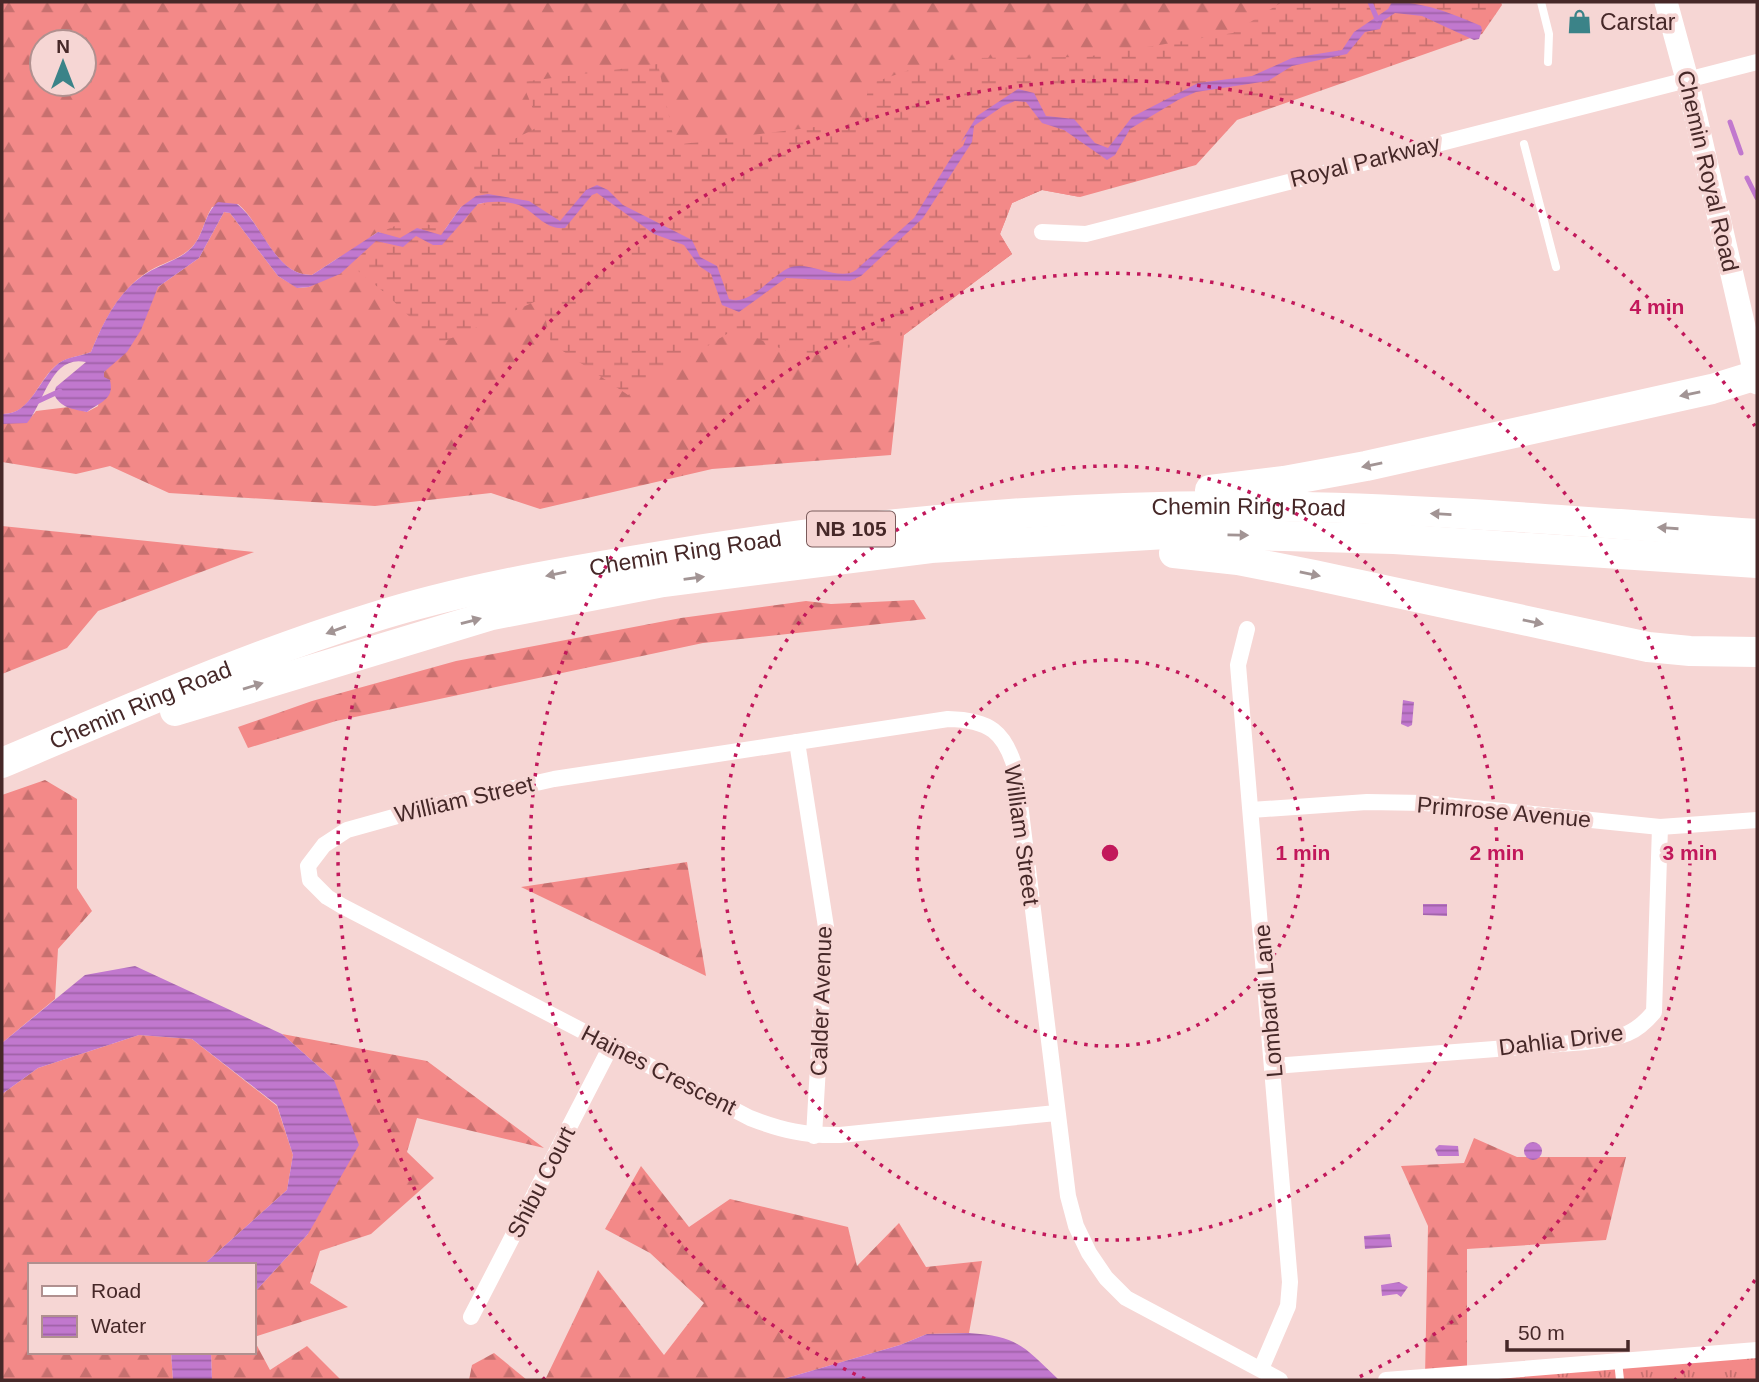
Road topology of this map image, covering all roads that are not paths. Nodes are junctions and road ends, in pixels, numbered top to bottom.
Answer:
1 (1541, 2) edge
2 (1666, 2) edge
3 (1757, 61) edge
4 (1548, 62) dead end
5 (1687, 79) junction
6 (1524, 144) dead end
7 (1042, 232) dead end
8 (1556, 267) dead end
9 (1757, 378) edge
10 (900, 523) junction
11 (1746, 533) edge
12 (1750, 562) edge
13 (779, 565) junction
14 (1247, 629) dead end
15 (1757, 652) edge
16 (797, 743) junction
17 (2, 765) edge
18 (1251, 810) junction
19 (1757, 820) edge
20 (1660, 827) junction
21 (308, 866) joint
22 (611, 1046) junction
23 (1274, 1066) junction
24 (1056, 1113) junction
25 (814, 1136) junction
26 (471, 1317) dead end
27 (1757, 1350) edge
28 (1618, 1362) junction
29 (1261, 1369) junction
30 (1522, 1375) edge
31 (1280, 1380) edge
32 (1386, 1380) edge
33 (1620, 1380) edge

1 - 4 lane
2 - 5 main road, Chemin Royal Road
3 - 5 street, Royal Parkway
5 - 7 street, Royal Parkway
5 - 9 main road, Chemin Royal Road
6 - 8 lane
9 -> 10 highway
11 -> 10 highway, Chemin Ring Road / NB 105
10 -> 17 highway, Chemin Ring Road / NB 105
13 -> 12 highway, Chemin Ring Road / NB 105
13 -> 15 highway
17 -> 13 highway, Chemin Ring Road / NB 105
14 - 18 street, Lombardi Lane
16 - 21 street, William Street
16 - 24 street, William Street
16 - 25 street, Calder Avenue
18 - 20 street, Primrose Avenue
18 - 23 street, Lombardi Lane
19 - 20 street, Primrose Avenue
20 - 23 street, Dahlia Drive
21 - 22 street, Haines Crescent
22 - 25 street, Haines Crescent
22 - 26 street, Shibu Court
23 - 29 street, Lombardi Lane
24 - 25 street, Haines Crescent
24 - 29 street, William Street
27 - 28 street
28 - 30 street
28 - 33 lane
29 - 31 street, William Street
30 - 32 street

